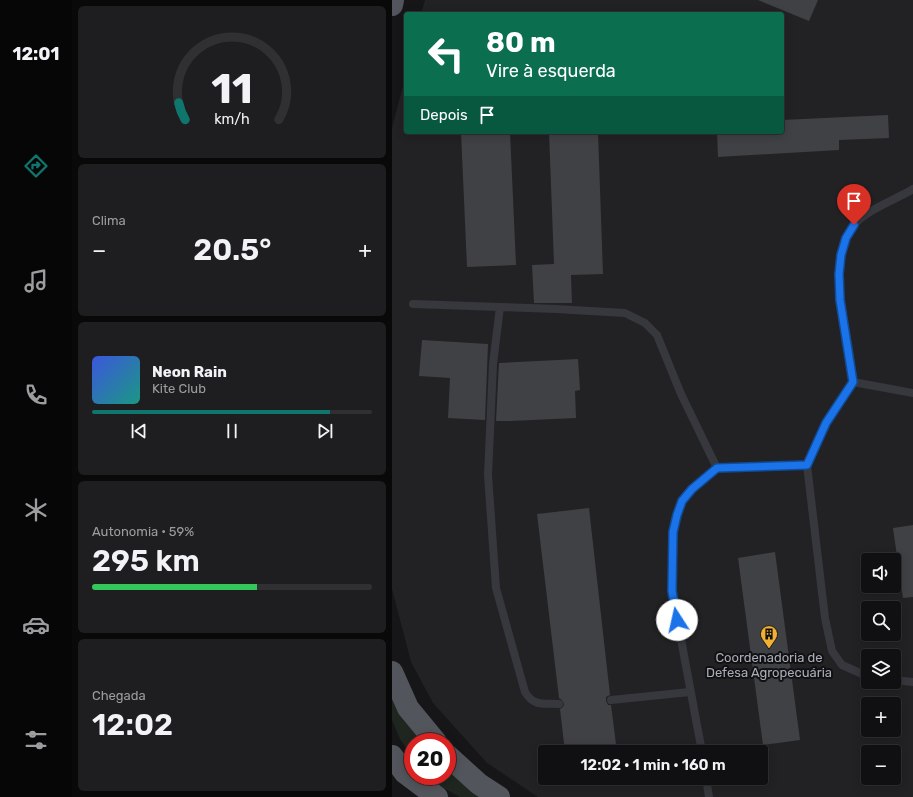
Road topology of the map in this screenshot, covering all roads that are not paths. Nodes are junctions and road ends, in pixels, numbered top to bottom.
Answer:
1 (394, 0) edge
2 (392, 5) edge
3 (913, 189) edge
4 (413, 304) dead end
5 (500, 307) junction
6 (853, 382) junction
7 (913, 393) edge
8 (807, 465) junction
9 (717, 468) junction
10 (392, 672) edge
11 (861, 673) edge
12 (901, 681) edge
13 (913, 682) edge
14 (690, 692) junction
15 (611, 700) dead end
16 (559, 704) dead end
17 (429, 733) edge
18 (701, 745) edge
19 (392, 756) edge
20 (456, 763) edge
21 (707, 785) edge
22 (437, 797) edge
23 (499, 797) edge
24 (709, 797) edge

1 - 2 main road
3 - 6 lane
4 - 5 lane
5 - 9 lane
5 - 16 lane
6 - 7 lane
6 - 8 lane
8 - 9 lane
8 - 11 lane
9 - 14 lane
10 - 17 main road
12 - 13 lane
14 - 15 lane
14 - 18 lane
19 - 22 main road
20 - 23 main road
21 - 24 lane

